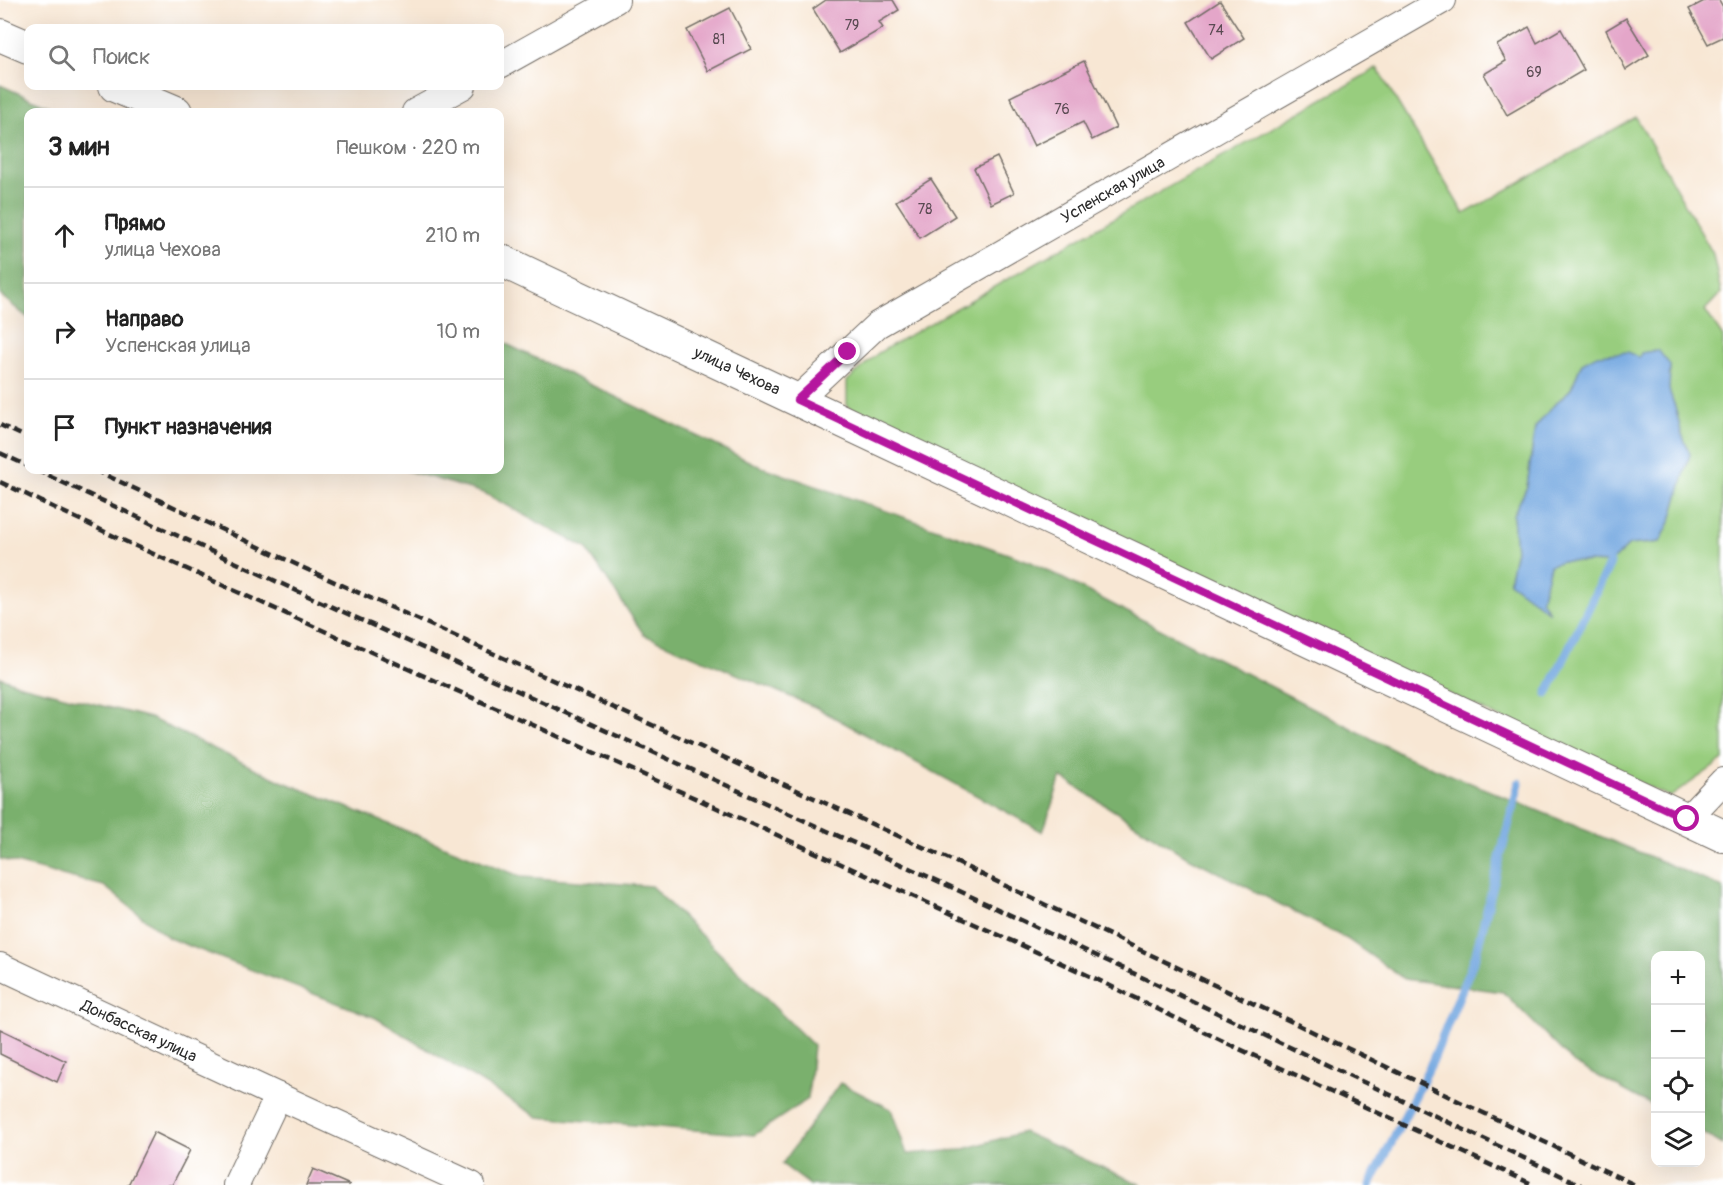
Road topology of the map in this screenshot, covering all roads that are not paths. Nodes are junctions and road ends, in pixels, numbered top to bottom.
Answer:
1 (616, 0) edge
2 (1443, 0) edge
3 (0, 34) edge
4 (24, 45) edge
5 (504, 63) edge
6 (124, 90) edge
7 (456, 90) edge
8 (167, 108) edge
9 (422, 108) edge
10 (504, 262) edge
11 (797, 400) junction
12 (1723, 780) edge
13 (1687, 819) junction
14 (1723, 836) edge
15 (0, 966) edge
16 (278, 1096) junction
17 (236, 1185) edge
18 (472, 1185) edge

1 - 5 street
2 - 11 street, Успенская улица
3 - 4 street
6 - 8 street
7 - 9 street
10 - 11 street, улица Чехова
11 - 13 street, улица Чехова
12 - 13 street
13 - 14 street, улица Чехова
15 - 16 street, Донбасская улица
16 - 17 street
16 - 18 street, Донбасская улица

